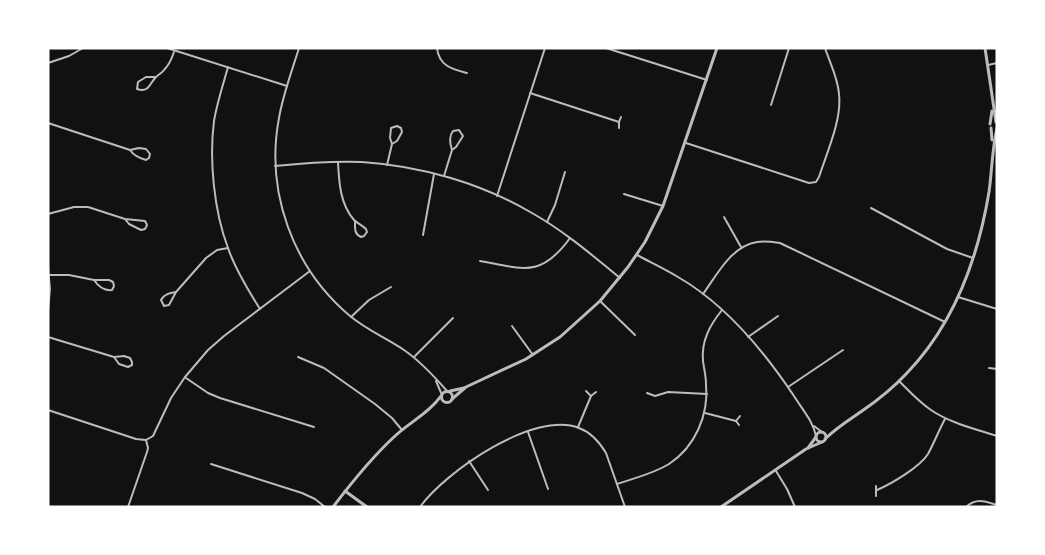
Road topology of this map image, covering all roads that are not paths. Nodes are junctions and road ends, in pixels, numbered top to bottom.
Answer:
1 (83, 48) edge
2 (167, 48) edge
3 (299, 48) edge
4 (437, 48) edge
5 (545, 48) edge
6 (607, 48) edge
7 (717, 48) edge
8 (789, 48) edge
9 (825, 48) edge
10 (985, 48) edge
11 (175, 50) junction
12 (48, 63) edge
13 (997, 63) edge
14 (988, 65) junction
15 (228, 67) junction
16 (467, 73) dead end
17 (156, 77) junction
18 (707, 80) junction
19 (287, 86) junction
20 (530, 93) junction
21 (771, 105) dead end
22 (993, 105) junction
23 (621, 117) dead end
24 (619, 122) junction
25 (48, 123) edge
26 (990, 123) junction
27 (997, 123) edge
28 (619, 128) dead end
29 (991, 128) junction
30 (997, 128) edge
31 (686, 143) junction
32 (392, 144) junction
33 (993, 148) junction
34 (130, 150) junction
35 (452, 150) junction
36 (338, 162) junction
37 (387, 165) junction
38 (276, 166) junction
39 (565, 171) dead end
40 (434, 174) junction
41 (444, 176) junction
42 (624, 194) dead end
43 (497, 196) junction
44 (663, 206) junction
45 (871, 208) dead end
46 (48, 214) edge
47 (724, 217) dead end
48 (124, 219) junction
49 (355, 221) junction
50 (547, 222) junction
51 (423, 235) dead end
52 (570, 238) junction
53 (741, 247) junction
54 (228, 248) junction
55 (637, 255) junction
56 (973, 258) junction
57 (480, 261) dead end
58 (48, 268) edge
59 (310, 271) junction
60 (50, 275) junction
61 (620, 278) junction
62 (94, 280) junction
63 (391, 287) dead end
64 (176, 292) junction
65 (704, 294) junction
66 (958, 297) junction
67 (600, 301) junction
68 (260, 309) junction
69 (997, 309) edge
70 (48, 310) edge
71 (722, 310) junction
72 (778, 316) dead end
73 (351, 317) junction
74 (453, 318) dead end
75 (945, 322) junction
76 (512, 326) dead end
77 (635, 335) dead end
78 (48, 337) edge
79 (748, 337) junction
80 (843, 350) dead end
81 (533, 355) junction
82 (114, 357) junction
83 (298, 357) dead end
84 (414, 357) junction
85 (989, 368) dead end
86 (997, 369) edge
87 (185, 377) junction
88 (435, 378) junction
89 (900, 381) junction
90 (466, 387) junction
91 (788, 387) junction
92 (447, 391) junction
93 (586, 391) dead end
94 (596, 392) dead end
95 (646, 393) dead end
96 (707, 394) junction
97 (442, 396) junction
98 (591, 396) junction
99 (452, 399) junction
100 (447, 402) junction
101 (433, 407) junction
102 (48, 410) edge
103 (705, 413) junction
104 (740, 416) dead end
105 (945, 418) junction
106 (736, 422) junction
107 (812, 424) junction
108 (739, 425) dead end
109 (314, 427) dead end
110 (578, 427) junction
111 (839, 427) junction
112 (402, 430) junction
113 (528, 432) junction
114 (823, 432) junction
115 (997, 436) edge
116 (816, 437) junction
117 (146, 440) junction
118 (824, 440) junction
119 (806, 449) junction
120 (469, 461) junction
121 (211, 464) dead end
122 (776, 471) junction
123 (617, 484) junction
124 (548, 489) dead end
125 (488, 490) dead end
126 (345, 491) junction
127 (876, 496) dead end
128 (997, 505) edge
129 (128, 507) edge
130 (325, 507) edge
131 (333, 507) edge
132 (367, 507) edge
133 (420, 507) edge
134 (625, 507) edge
135 (721, 507) edge
136 (795, 507) edge
137 (966, 507) edge

1 - 12 street
2 - 11 street
3 - 19 street
4 - 16 street
5 - 20 street
6 - 18 street
7 - 18 street
8 - 21 street
9 - 31 street
10 - 14 street
11 - 15 street
11 - 17 street
13 - 14 street
14 - 22 street
15 - 19 street
15 - 54 street
17 - 17 street
18 - 31 street
19 - 38 street
20 - 24 street
20 - 43 street
22 - 26 street
22 - 27 street
23 - 24 street
24 - 28 street
25 - 34 street
26 - 27 street
26 - 29 street
29 - 30 street
29 - 33 street
30 - 33 street
31 - 44 street
32 - 32 street
32 - 37 street
33 - 56 street
34 - 34 street
35 - 35 street
35 - 41 street
36 - 37 street
36 - 38 street
36 - 49 street
37 - 40 street
38 - 59 street
39 - 50 street
40 - 41 street
40 - 51 street
41 - 43 street
42 - 44 street
43 - 50 street
44 - 55 street
45 - 56 street
46 - 48 street
47 - 53 street
48 - 48 street
49 - 49 street
50 - 52 street
52 - 57 street
52 - 61 street
53 - 65 street
53 - 75 street
54 - 64 street
54 - 68 street
55 - 61 street
55 - 65 street
56 - 66 street
58 - 60 street
59 - 68 street
59 - 73 street
60 - 62 street
60 - 70 street
61 - 67 street
62 - 62 street
63 - 73 street
64 - 64 street
65 - 71 street
66 - 69 street
66 - 75 street
67 - 77 street
67 - 81 street
68 - 87 street
71 - 79 street
71 - 96 street
72 - 79 street
73 - 84 street
74 - 84 street
75 - 89 street
76 - 81 street
78 - 82 street
79 - 91 street
80 - 91 street
81 - 90 street
82 - 82 street
83 - 112 street
84 - 88 street
85 - 86 street
87 - 109 street
87 - 117 street
88 - 92 street
88 - 97 street
89 - 105 street
89 - 111 street
90 - 92 street
90 - 99 street
91 - 107 street
92 - 97 street
92 - 99 street
93 - 98 street
94 - 98 street
95 - 96 street
96 - 103 street
97 - 100 street
97 - 101 street
98 - 110 street
99 - 100 street
100 - 101 street
101 - 112 street
102 - 117 street
103 - 106 street
103 - 123 street
104 - 106 street
105 - 115 street
105 - 127 street
106 - 108 street
107 - 114 street
107 - 116 street
110 - 113 street
110 - 123 street
111 - 114 street
111 - 118 street
112 - 126 street
113 - 120 street
113 - 124 street
114 - 116 street
114 - 118 street
116 - 118 street
116 - 119 street
117 - 129 street
118 - 119 street
119 - 122 street
120 - 125 street
120 - 133 street
121 - 130 street
122 - 135 street
122 - 136 street
123 - 134 street
126 - 131 street
126 - 132 street
128 - 137 street

